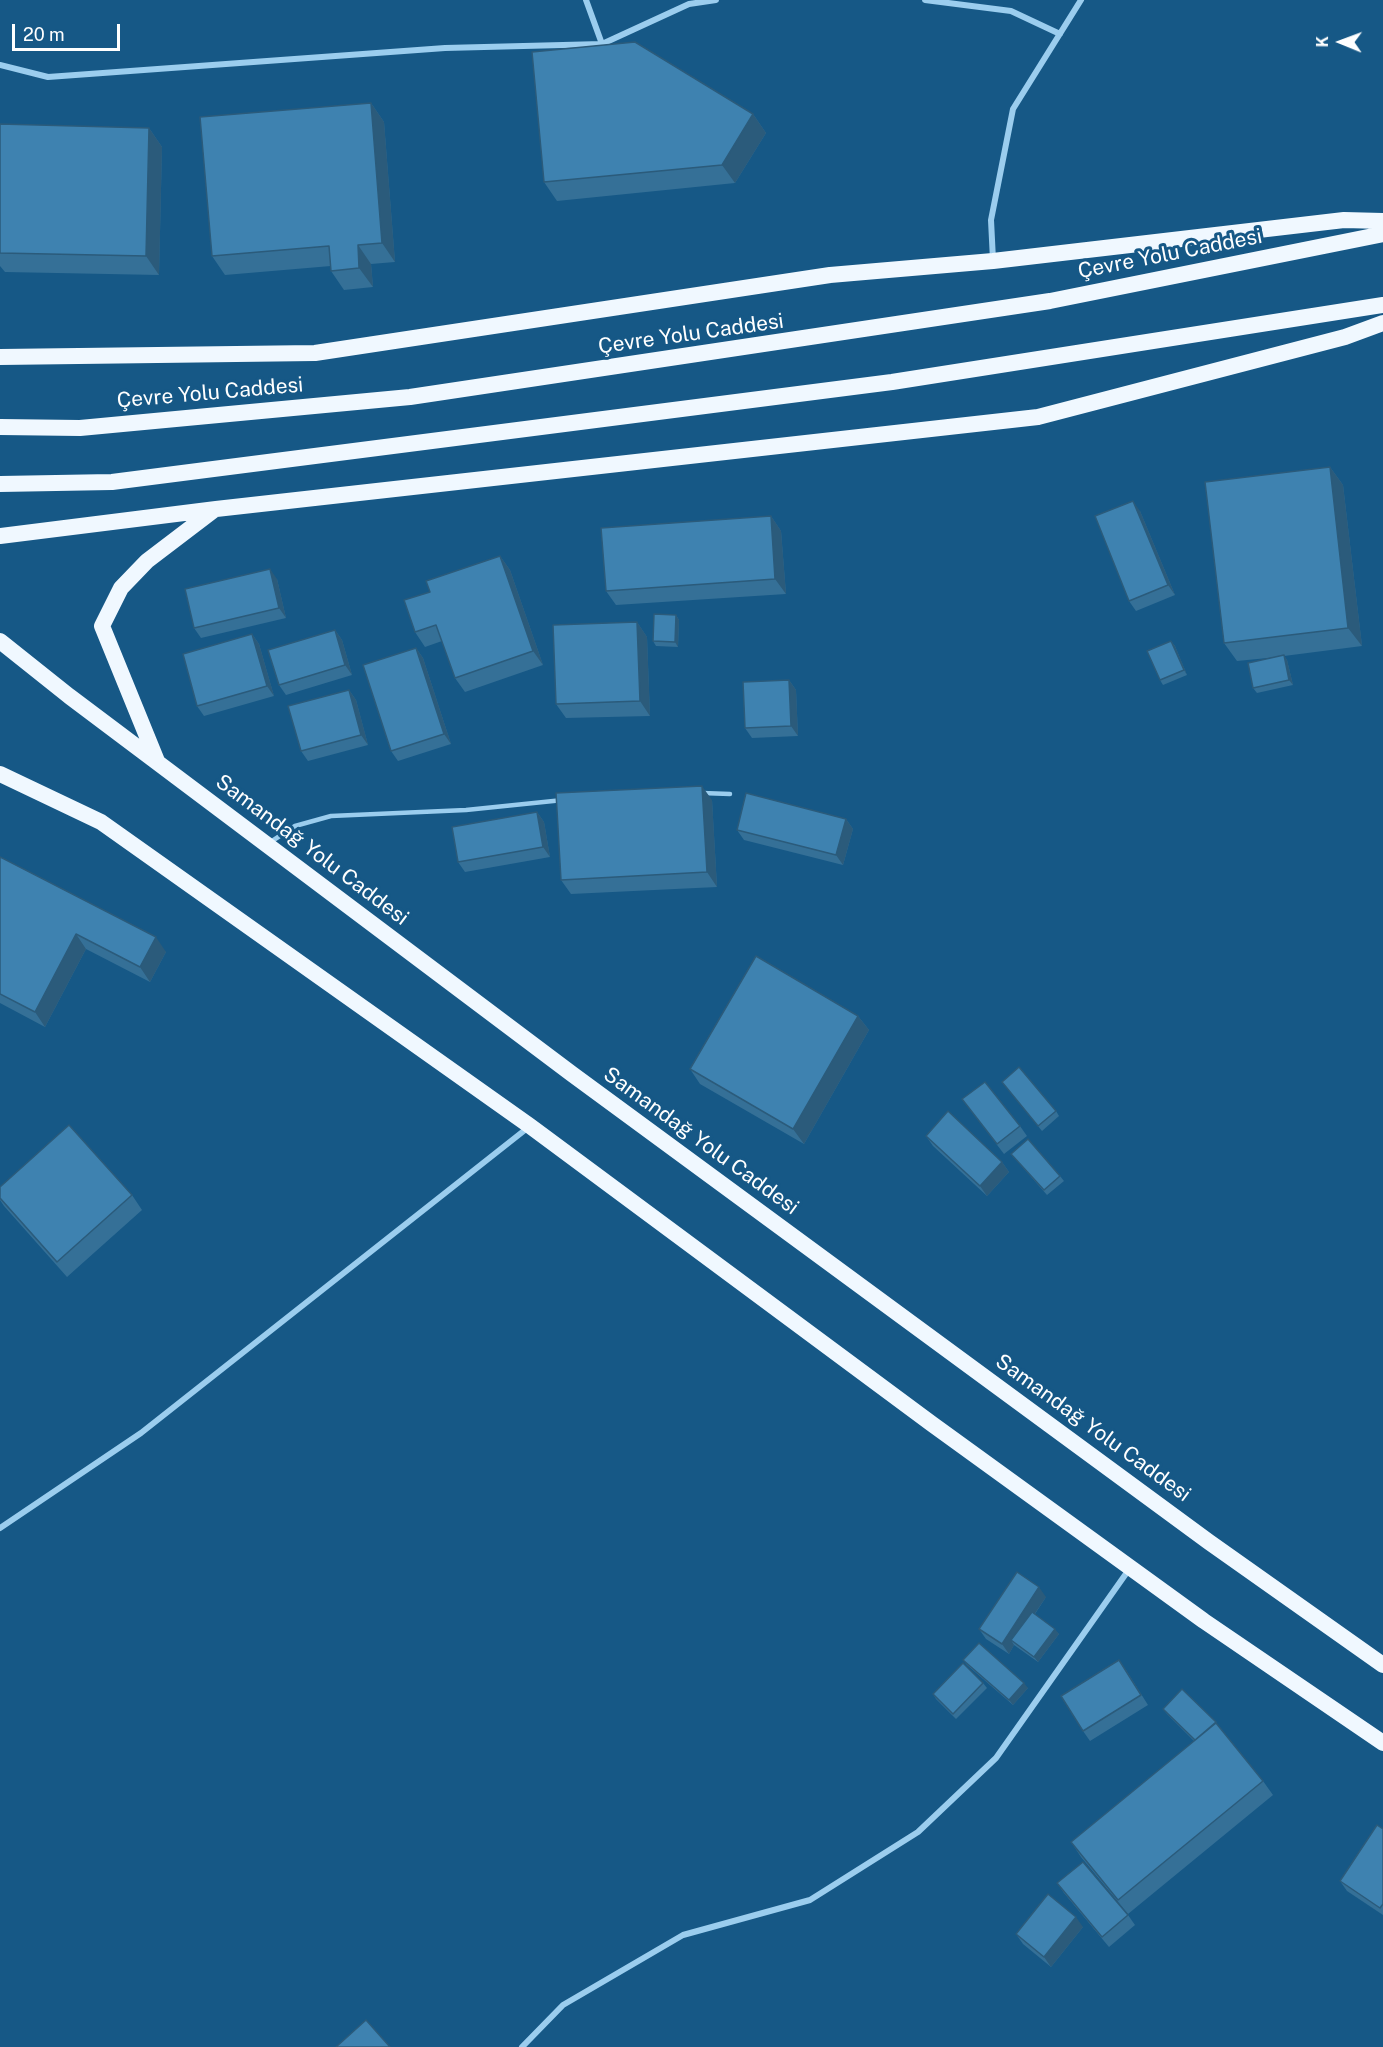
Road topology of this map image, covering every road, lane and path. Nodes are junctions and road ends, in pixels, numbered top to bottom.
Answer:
1 (586, 0) edge
2 (716, 0) edge
3 (925, 0) edge
4 (1081, 0) edge
5 (1060, 34) junction
6 (602, 44) junction
7 (0, 65) edge
8 (1383, 221) edge
9 (1383, 234) edge
10 (993, 261) junction
11 (1383, 305) edge
12 (1383, 323) edge
13 (0, 357) edge
14 (0, 427) edge
15 (0, 484) edge
16 (216, 508) junction
17 (0, 536) edge
18 (0, 641) edge
19 (158, 762) junction
20 (0, 774) edge
21 (695, 793) edge
22 (730, 794) dead end
23 (569, 799) edge
24 (267, 845) junction
25 (531, 1126) junction
26 (0, 1528) edge
27 (1130, 1568) junction
28 (1383, 1665) edge
29 (1383, 1743) edge
30 (522, 2047) edge

1 - 6 street
2 - 6 street
3 - 5 street
4 - 5 street
5 - 10 street
6 - 7 street
8 - 10 highway
9 - 14 highway, Çevre Yolu Caddesi
10 - 13 highway
11 - 15 highway
12 - 16 highway
16 - 17 highway
16 - 19 highway
18 - 19 highway, Samandağ Yolu Caddesi
19 - 24 highway, Samandağ Yolu Caddesi
20 - 25 highway
21 - 22 lane
23 - 24 lane
24 - 28 highway, Samandağ Yolu Caddesi
25 - 26 street
25 - 27 highway
27 - 29 highway
27 - 30 street

